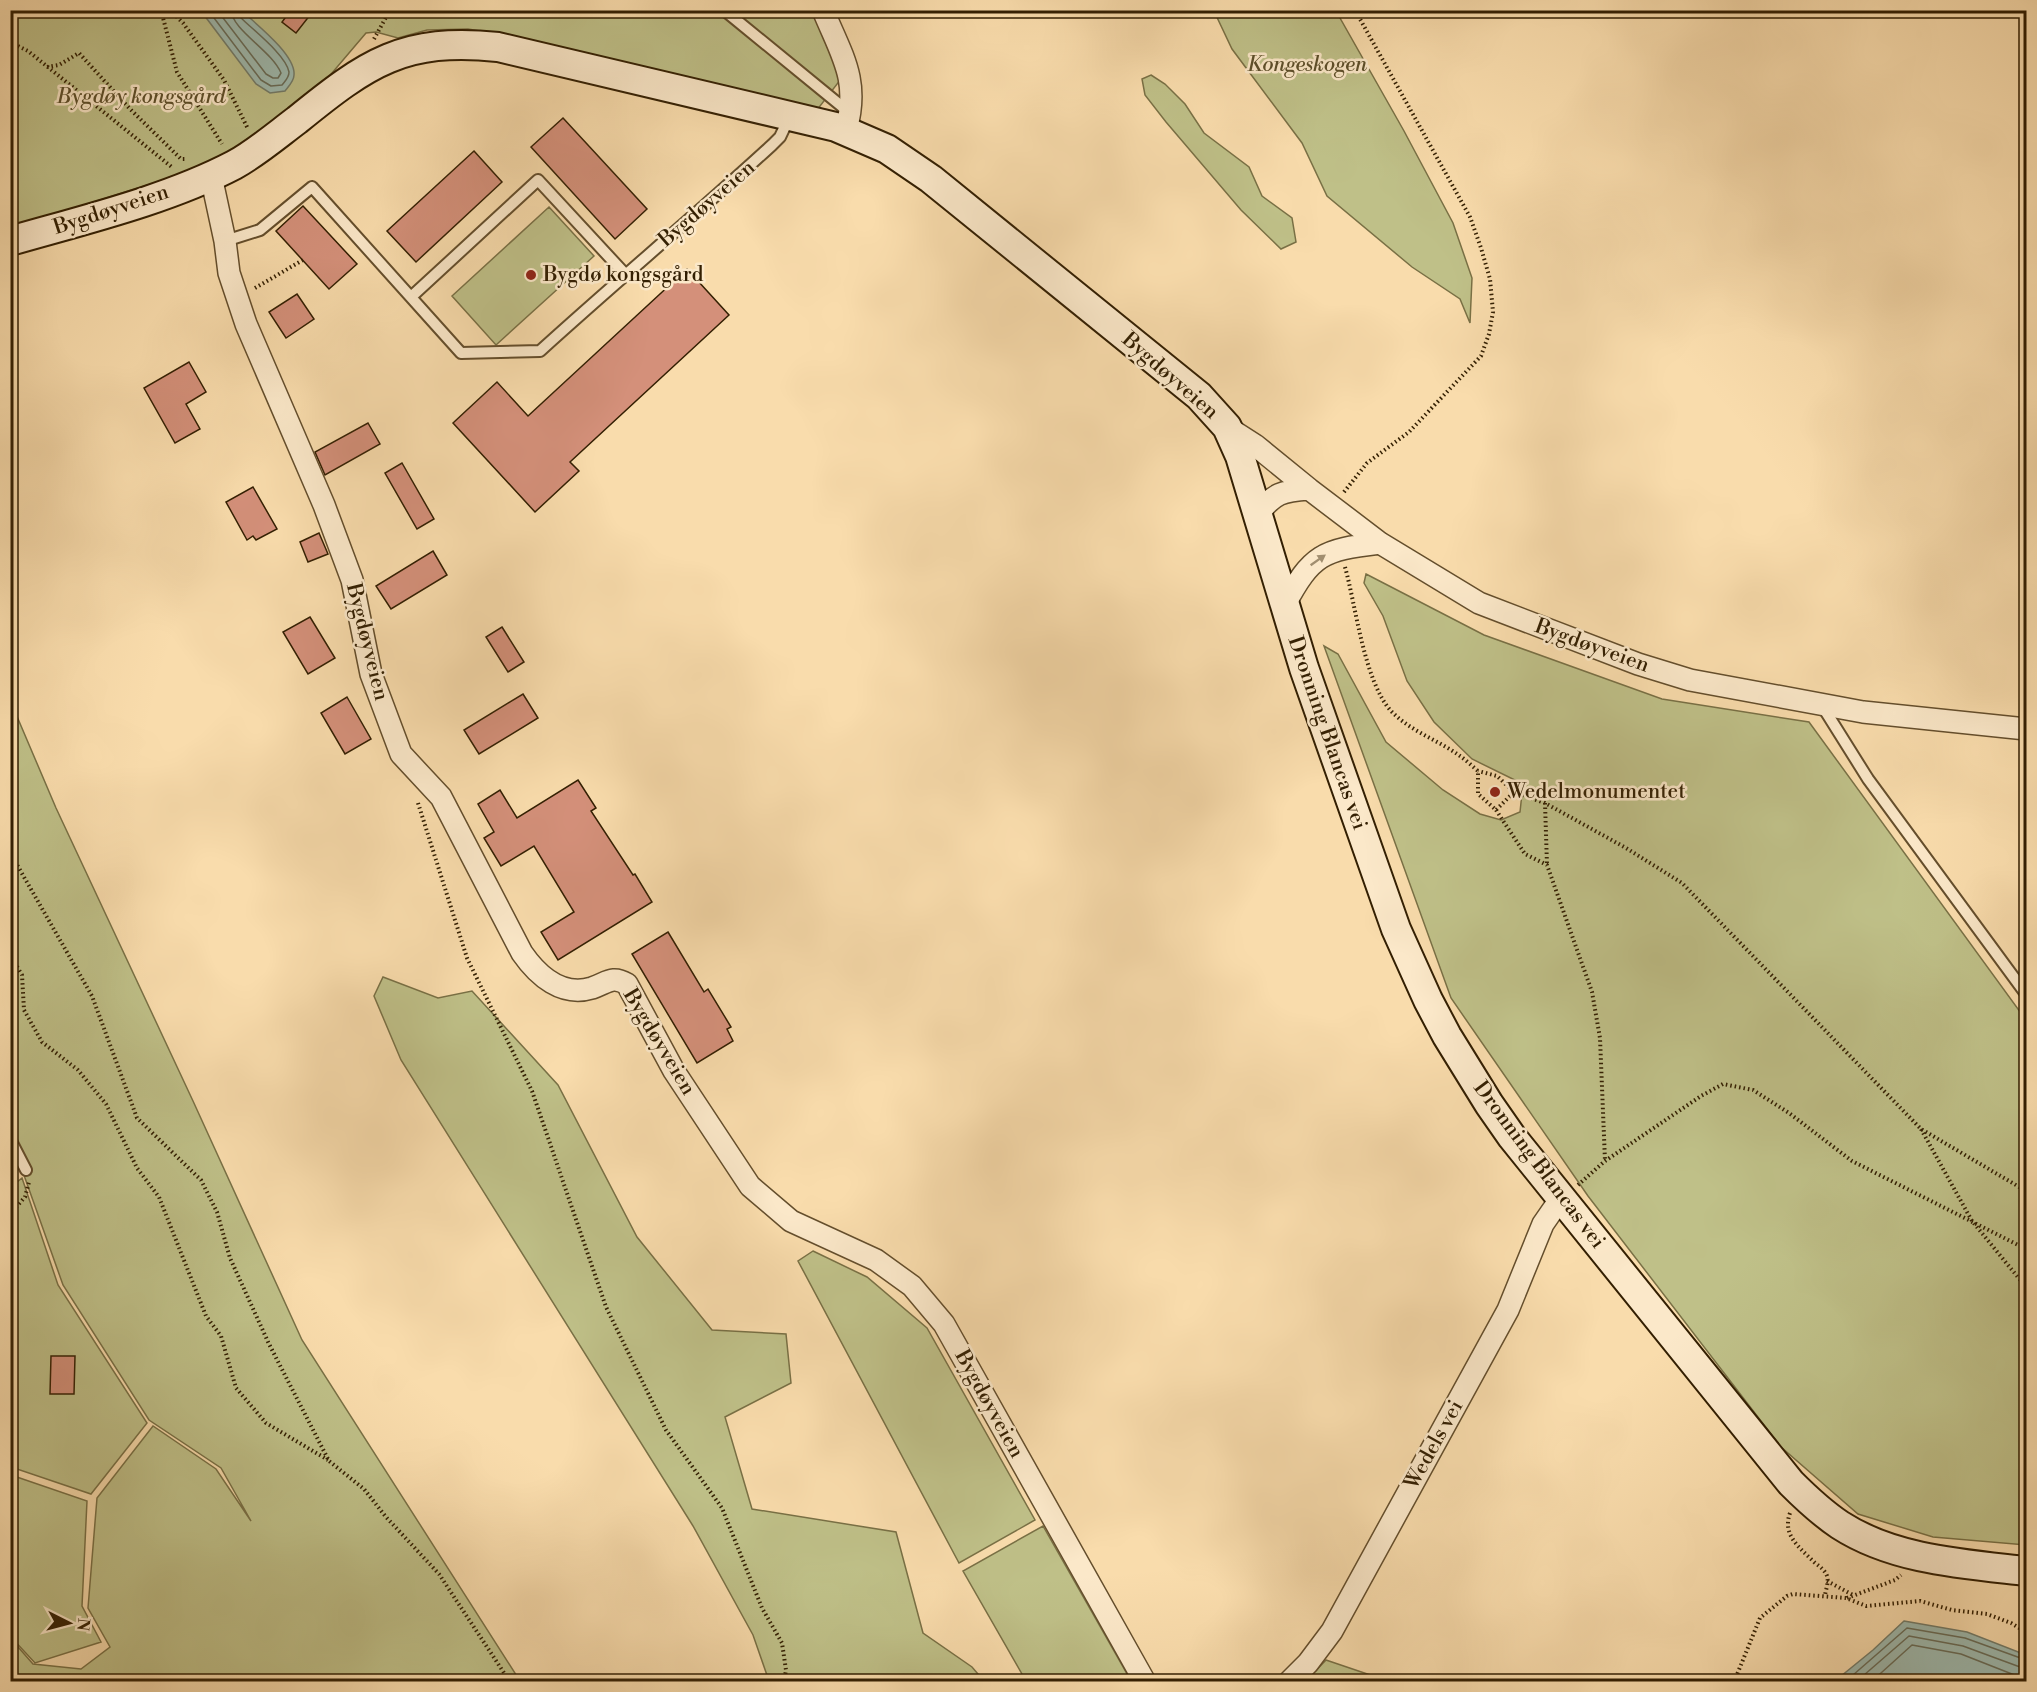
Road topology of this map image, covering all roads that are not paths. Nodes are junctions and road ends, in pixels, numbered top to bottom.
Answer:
1 (724, 10) edge
2 (823, 10) edge
3 (790, 115) junction
4 (848, 122) junction
5 (198, 173) junction
6 (10, 241) edge
7 (225, 241) junction
8 (625, 274) junction
9 (411, 297) junction
10 (1227, 427) junction
11 (1309, 489) junction
12 (1258, 514) junction
13 (1380, 543) junction
14 (1284, 606) junction
15 (1821, 704) junction
16 (2026, 729) edge
17 (2026, 994) edge
18 (10, 1139) edge
19 (26, 1170) road end
20 (1567, 1193) junction
21 (2026, 1571) edge
22 (1145, 1682) edge
23 (1289, 1682) edge

1 - 4 lane
2 - 4 street
3 - 4 street, Bygdøyveien
3 - 5 street, Bygdøyveien
3 - 8 lane, Bygdøyveien
4 - 10 street, Bygdøyveien
5 - 6 street, Bygdøyveien
5 - 7 street, Bygdøyveien
7 - 9 lane, Bygdøyveien
7 - 22 street, Bygdøyveien
8 - 9 lane, Bygdøyveien
8 - 9 lane
10 - 11 street, Bygdøyveien
10 - 12 street, Dronning Blancas vei
11 - 12 street
11 - 13 street, Bygdøyveien
12 - 14 street, Dronning Blancas vei
14 -> 13 street
13 - 15 street, Bygdøyveien
14 - 20 street, Dronning Blancas vei
15 - 16 street, Bygdøyveien
15 - 17 lane
18 - 19 lane
20 - 21 street, Dronning Blancas vei
20 - 23 street, Wedels vei

